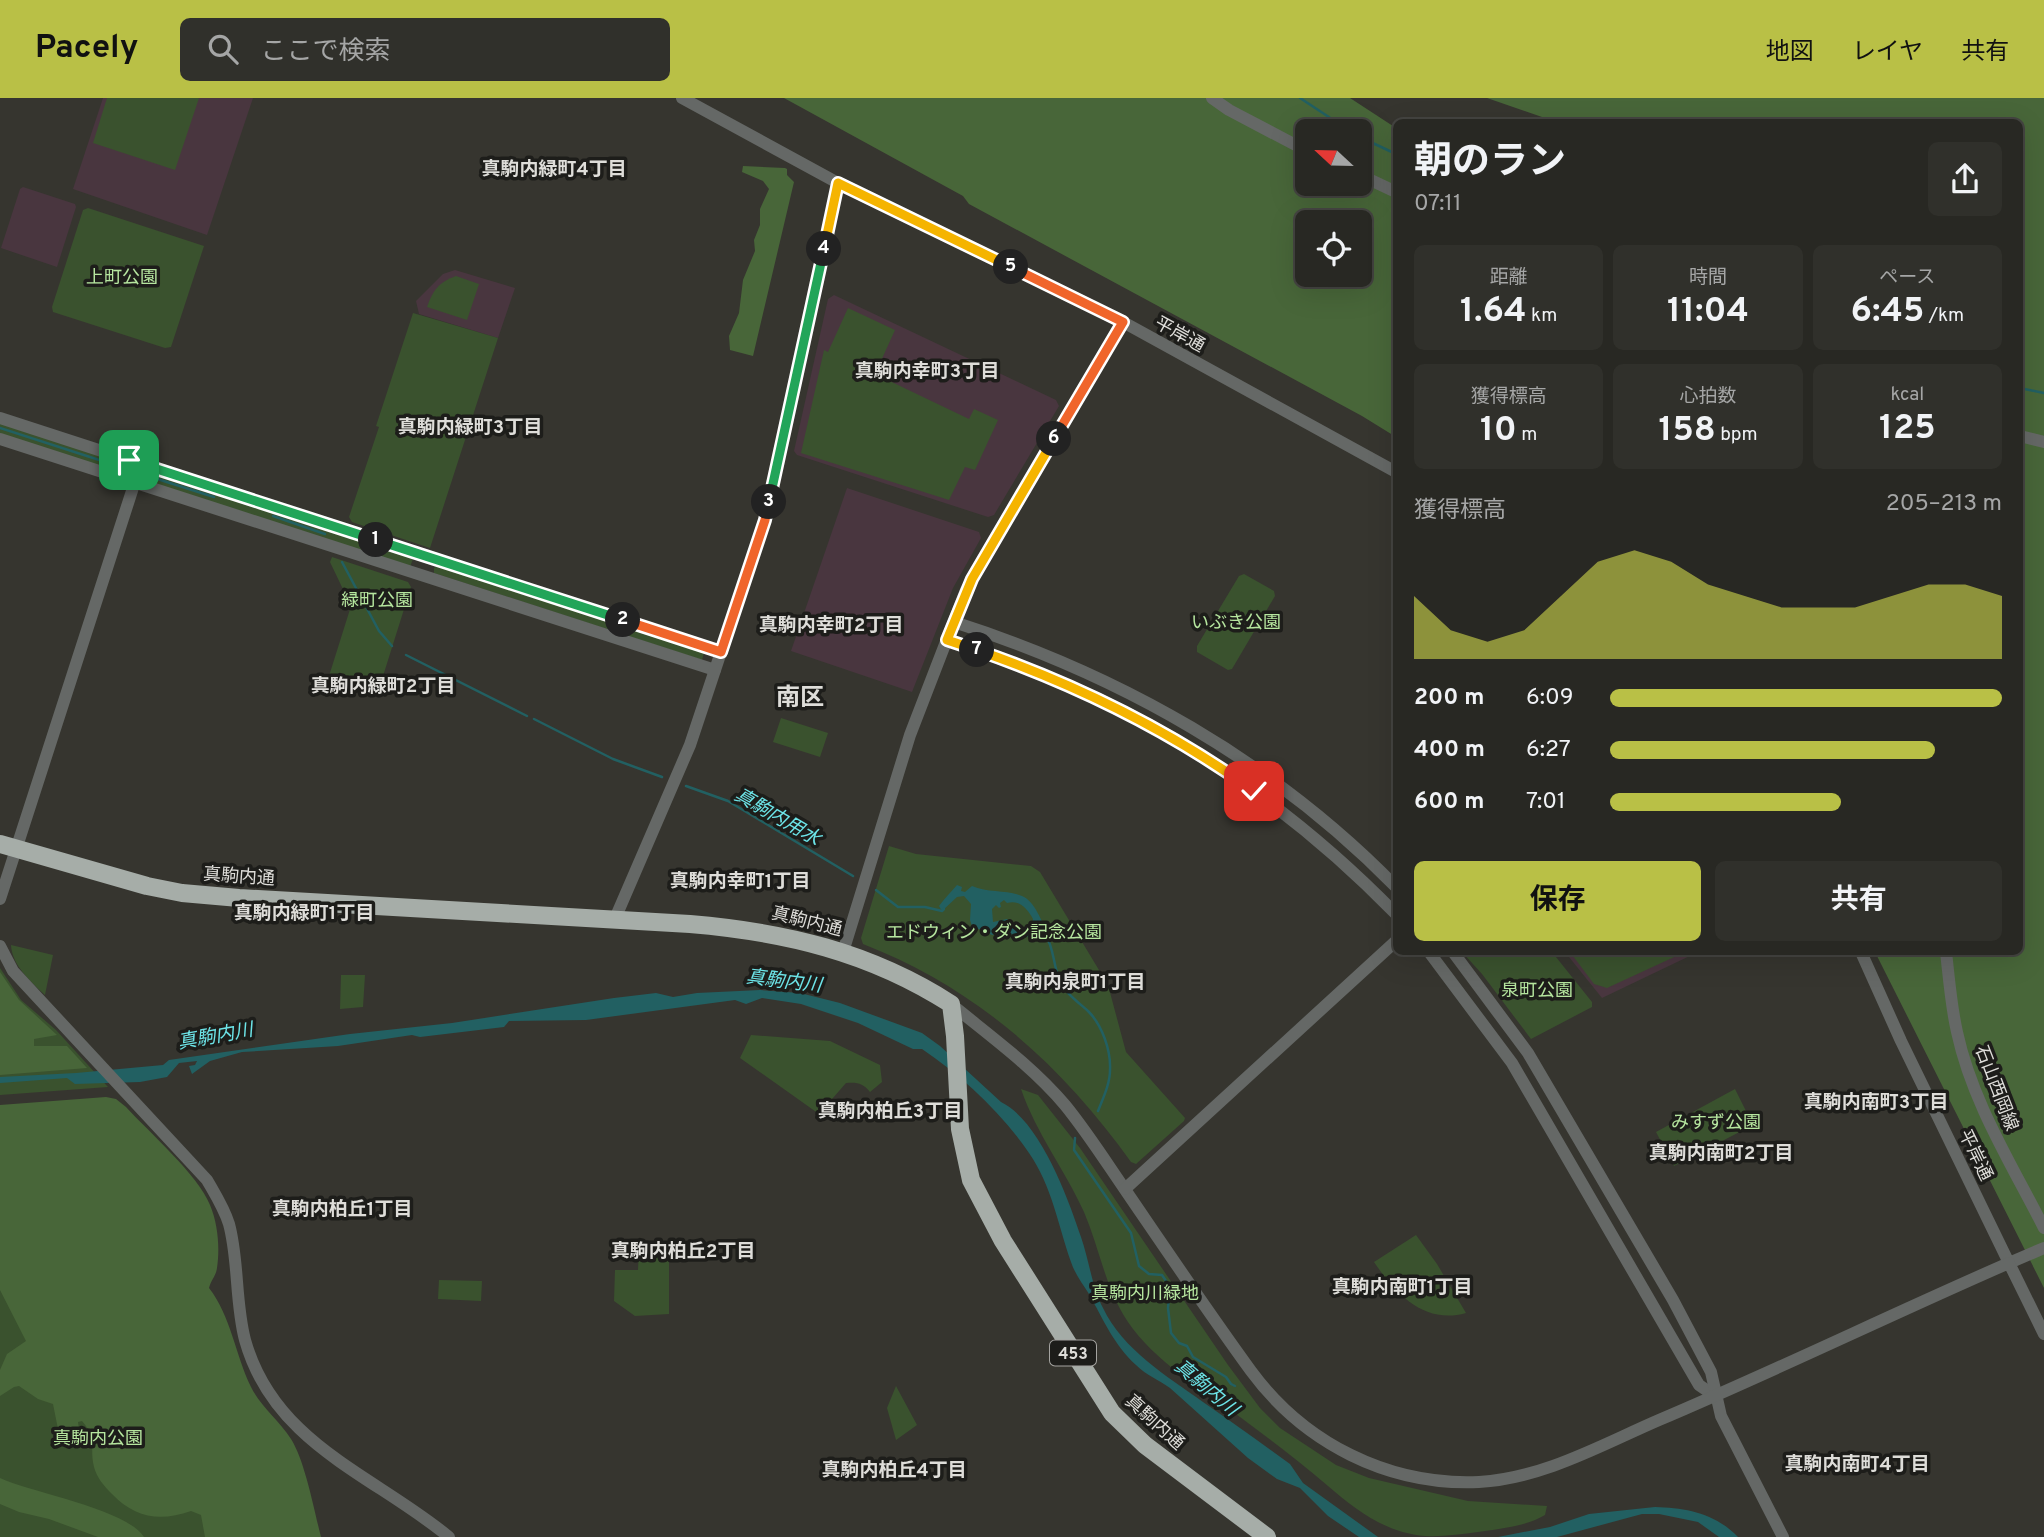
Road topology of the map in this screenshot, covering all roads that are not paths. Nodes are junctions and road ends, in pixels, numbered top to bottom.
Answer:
1 (682, 98) edge
2 (1212, 98) edge
3 (1295, 144) edge
4 (1372, 181) edge
5 (838, 183) junction
6 (1393, 191) edge
7 (1123, 322) junction
8 (0, 418) edge
9 (2023, 437) edge
10 (0, 439) edge
11 (2044, 442) edge
12 (141, 463) junction
13 (1393, 470) edge
14 (136, 483) junction
15 (954, 622) junction
16 (947, 640) junction
17 (721, 652) junction
18 (715, 670) junction
19 (8, 846) edge
20 (1393, 884) edge
21 (0, 900) edge
22 (1393, 911) edge
23 (614, 921) junction
24 (1393, 944) edge
25 (0, 946) edge
26 (843, 952) junction
27 (1431, 955) edge
28 (1455, 955) edge
29 (1862, 955) edge
30 (1946, 955) edge
31 (951, 1004) junction
32 (1125, 1189) junction
33 (2044, 1228) edge
34 (2044, 1248) edge
35 (2009, 1263) junction
36 (2044, 1334) edge
37 (1715, 1396) junction
38 (449, 1537) edge
39 (1267, 1537) edge
40 (1783, 1537) edge

1 - 5 street, 平岸通
2 - 3 street
4 - 6 street
5 - 7 street, 平岸通
5 - 17 street
7 - 13 street, 平岸通
7 - 15 street
8 - 12 street
9 - 11 street
10 - 14 street
12 - 14 street
12 - 17 street
14 - 18 street
14 - 19 street
15 - 16 street
15 - 20 street
16 - 22 street
16 - 26 street
17 - 18 street
18 - 23 street
19 - 21 street
19 - 23 highway, 真駒内通
23 - 26 highway, 真駒内通
24 - 32 street
25 - 38 street
26 - 31 highway, 真駒内通
27 - 37 street
28 - 37 street
29 - 35 street, 平岸通
30 - 33 street, 石山西岡線
31 - 32 street
31 - 39 highway, 真駒内通 / 453
32 - 37 street
34 - 35 street
35 - 36 street, 平岸通
35 - 37 street
37 - 40 street

